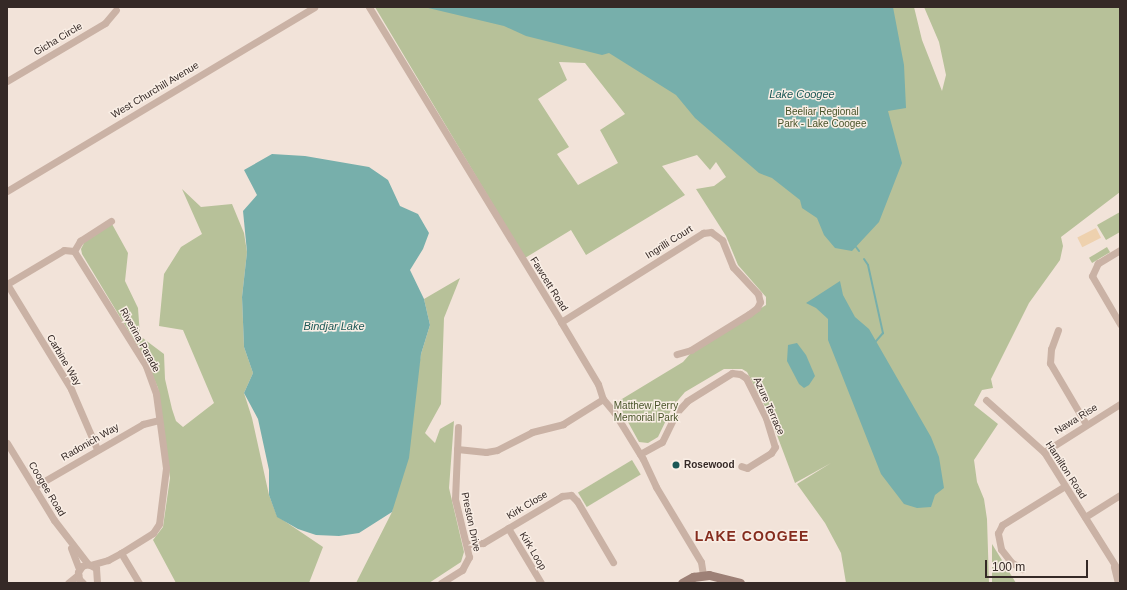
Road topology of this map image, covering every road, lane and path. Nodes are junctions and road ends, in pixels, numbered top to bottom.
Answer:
1 (314, 7) edge
2 (369, 7) edge
3 (116, 10) dead end
4 (7, 81) edge
5 (7, 191) edge
6 (111, 222) dead end
7 (1120, 250) edge
8 (74, 251) junction
9 (7, 284) edge
10 (561, 322) junction
11 (1120, 324) edge
12 (1058, 330) dead end
13 (677, 354) dead end
14 (603, 399) junction
15 (986, 400) dead end
16 (1120, 404) edge
17 (159, 420) junction
18 (1086, 424) junction
19 (458, 427) dead end
20 (7, 443) edge
21 (97, 449) junction
22 (457, 449) junction
23 (1044, 452) junction
24 (640, 454) junction
25 (741, 466) dead end
26 (1065, 486) junction
27 (34, 487) junction
28 (1120, 495) edge
29 (1085, 517) junction
30 (508, 528) junction
31 (70, 544) junction
32 (467, 544) junction
33 (121, 553) junction
34 (108, 560) junction
35 (613, 562) dead end
36 (89, 564) junction
37 (1114, 565) junction
38 (1022, 569) dead end
39 (1120, 573) edge
40 (703, 575) junction
41 (80, 578) edge
42 (96, 580) edge
43 (68, 583) edge
44 (139, 583) edge
45 (441, 583) edge
46 (541, 583) edge
47 (682, 583) edge
48 (740, 583) edge
49 (1118, 583) edge

1 - 5 street, West Churchill Avenue
2 - 10 street, Fawcett Road
3 - 4 street, Gicha Circle
6 - 8 street
7 - 11 street
8 - 9 street
8 - 17 street, Riverina Parade
9 - 21 street, Carbine Way
10 - 13 street, Ingrilli Court
10 - 14 street, Fawcett Road
12 - 18 street
14 - 22 street
14 - 24 street, Fawcett Road
15 - 23 street, Hamilton Road
16 - 18 street, Nawa Rise
17 - 21 street, Radonich Way
17 - 33 street, Riverina Parade
18 - 23 street, Nawa Rise
19 - 22 street, Preston Drive
20 - 27 street, Coogee Road
21 - 27 street, Radonich Way
22 - 32 street, Preston Drive
23 - 26 street, Hamilton Road
24 - 25 street, Azure Terrace
24 - 40 street, Fawcett Road
26 - 29 street, Hamilton Road
26 - 38 street
27 - 31 street, Coogee Road
28 - 29 street
29 - 37 street, Hamilton Road
30 - 32 street, Kirk Close
30 - 35 street, Kirk Close
30 - 46 street, Kirk Loop
31 - 36 street, Coogee Road
31 - 41 street, Coogee Road
32 - 45 street, Preston Drive
33 - 34 street
33 - 44 street
34 - 36 street
34 - 42 street
36 - 41 street
36 - 42 street, Coogee Road
37 - 39 street, Hamilton Road
37 - 49 street, Hamilton Road
40 - 47 main road
40 - 48 main road
41 - 43 street

